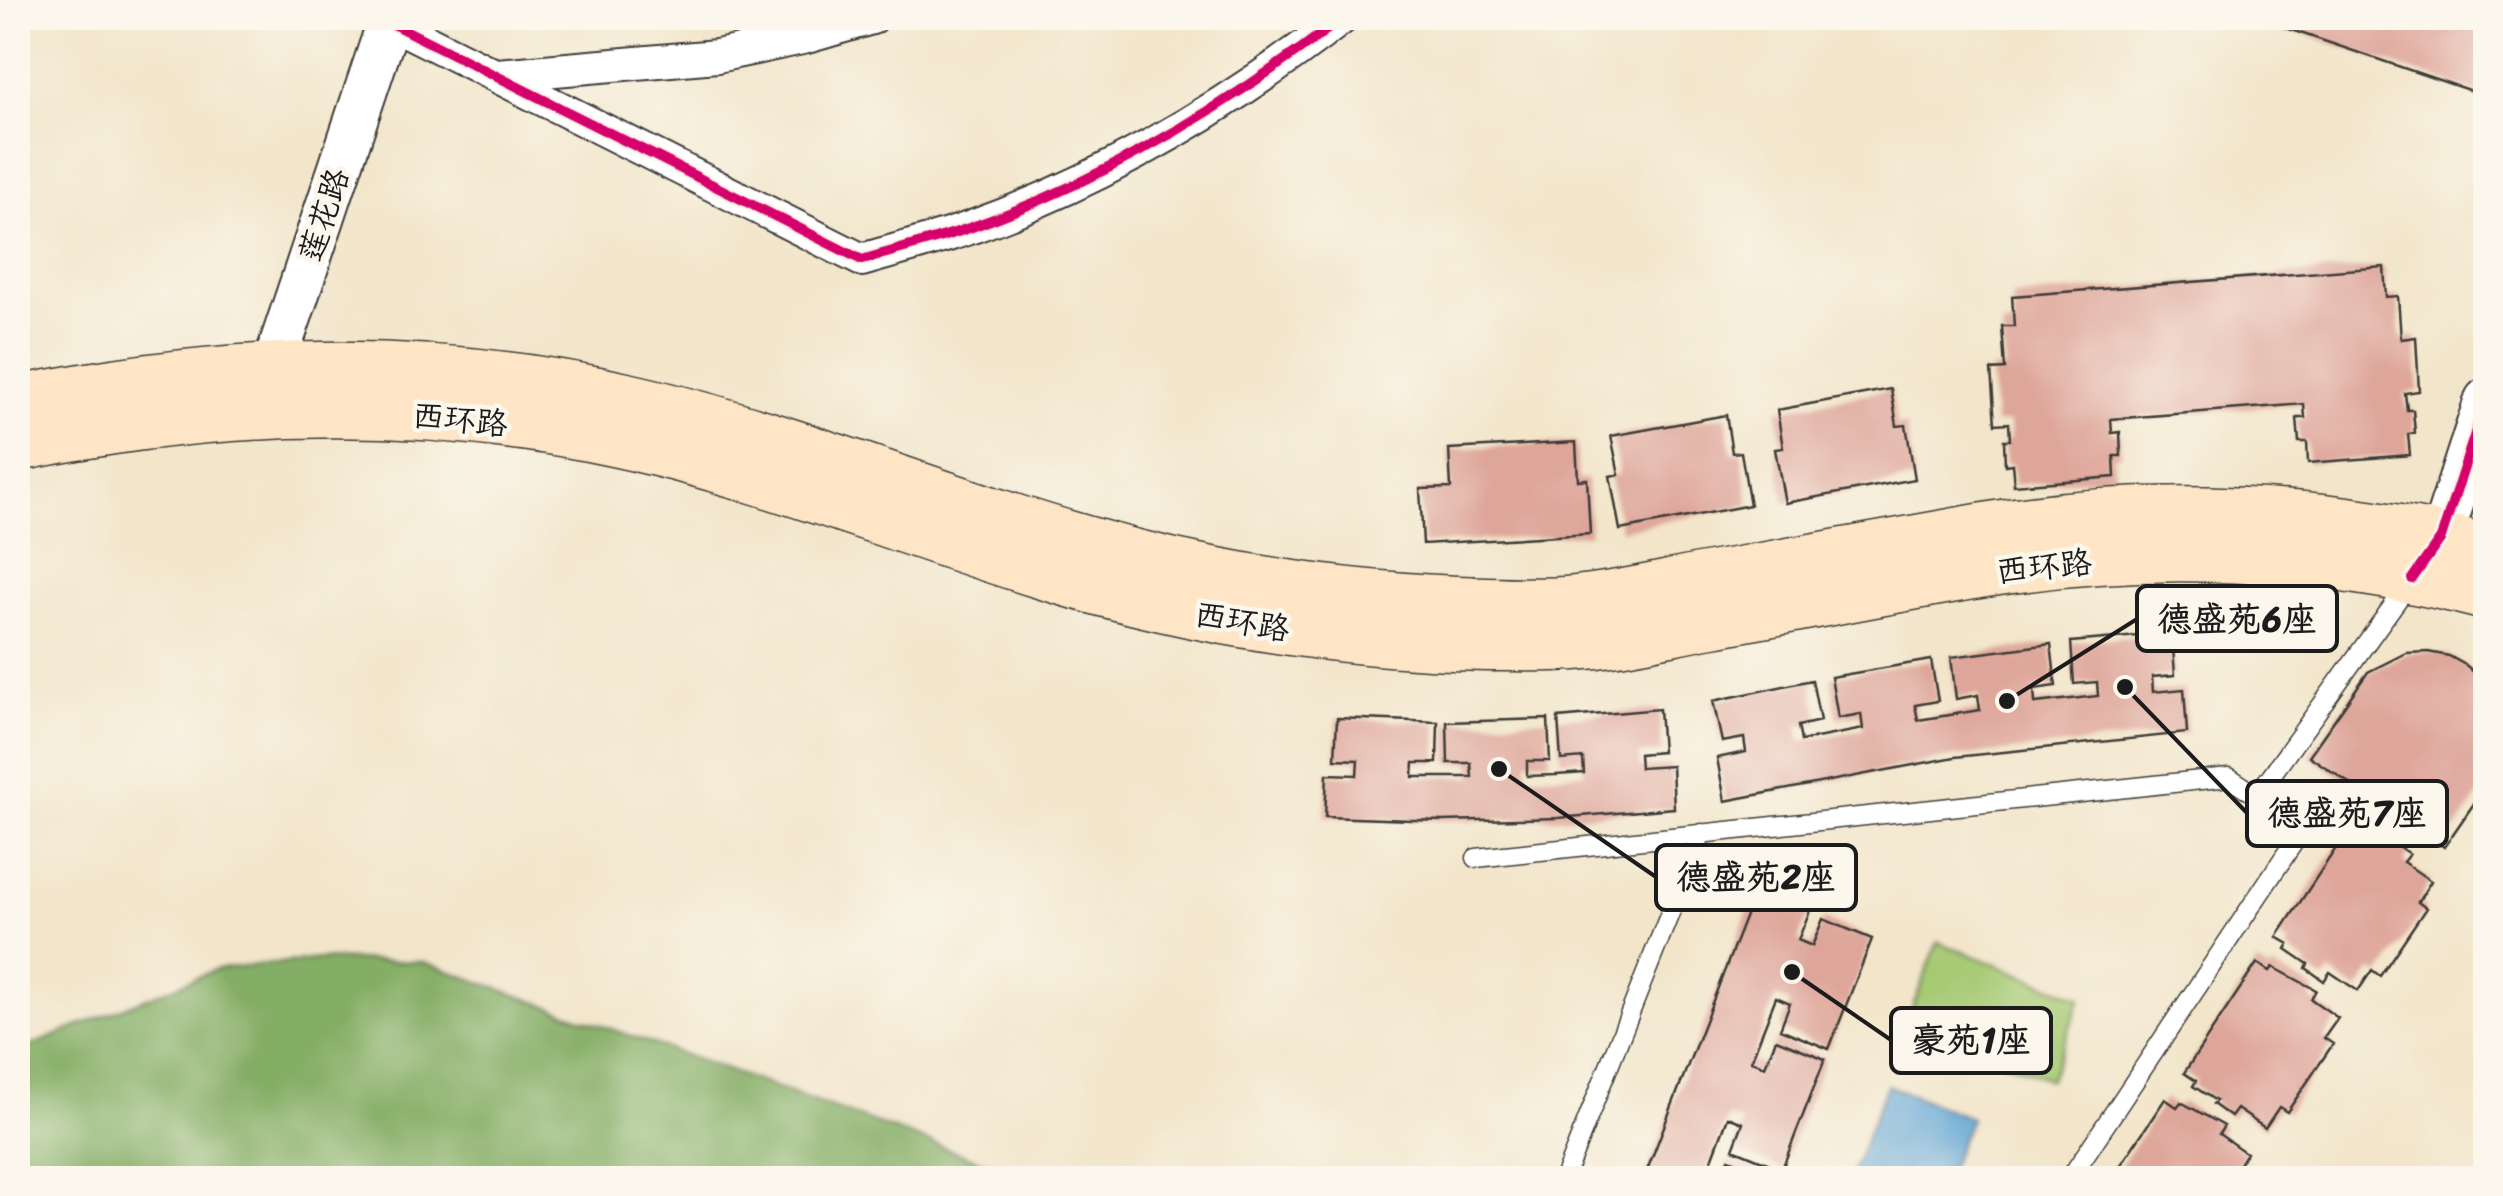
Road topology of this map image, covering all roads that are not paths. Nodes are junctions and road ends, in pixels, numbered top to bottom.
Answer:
1 (872, 18) edge
2 (389, 20) edge
3 (1326, 22) edge
4 (494, 75) junction
5 (274, 365) junction
6 (18, 400) edge
7 (2486, 400) edge
8 (258, 413) junction
9 (18, 447) edge
10 (2463, 543) edge
11 (2412, 580) junction
12 (2486, 596) edge
13 (2257, 795) junction
14 (1702, 834) junction
15 (1476, 858) dead end
16 (1564, 1178) edge
17 (2070, 1178) edge

1 - 4 street
2 - 4 street
2 - 5 street, 莲花路
3 - 4 street
5 - 6 main road, 西环路
5 - 8 street, 莲花路
5 - 10 main road, 西环路
7 - 10 street
8 - 9 main road, 西环路
8 - 11 main road, 西环路
10 - 11 street
11 - 12 main road, 西环路
11 - 13 lane
13 - 14 lane
13 - 17 lane
14 - 15 lane
14 - 16 lane

